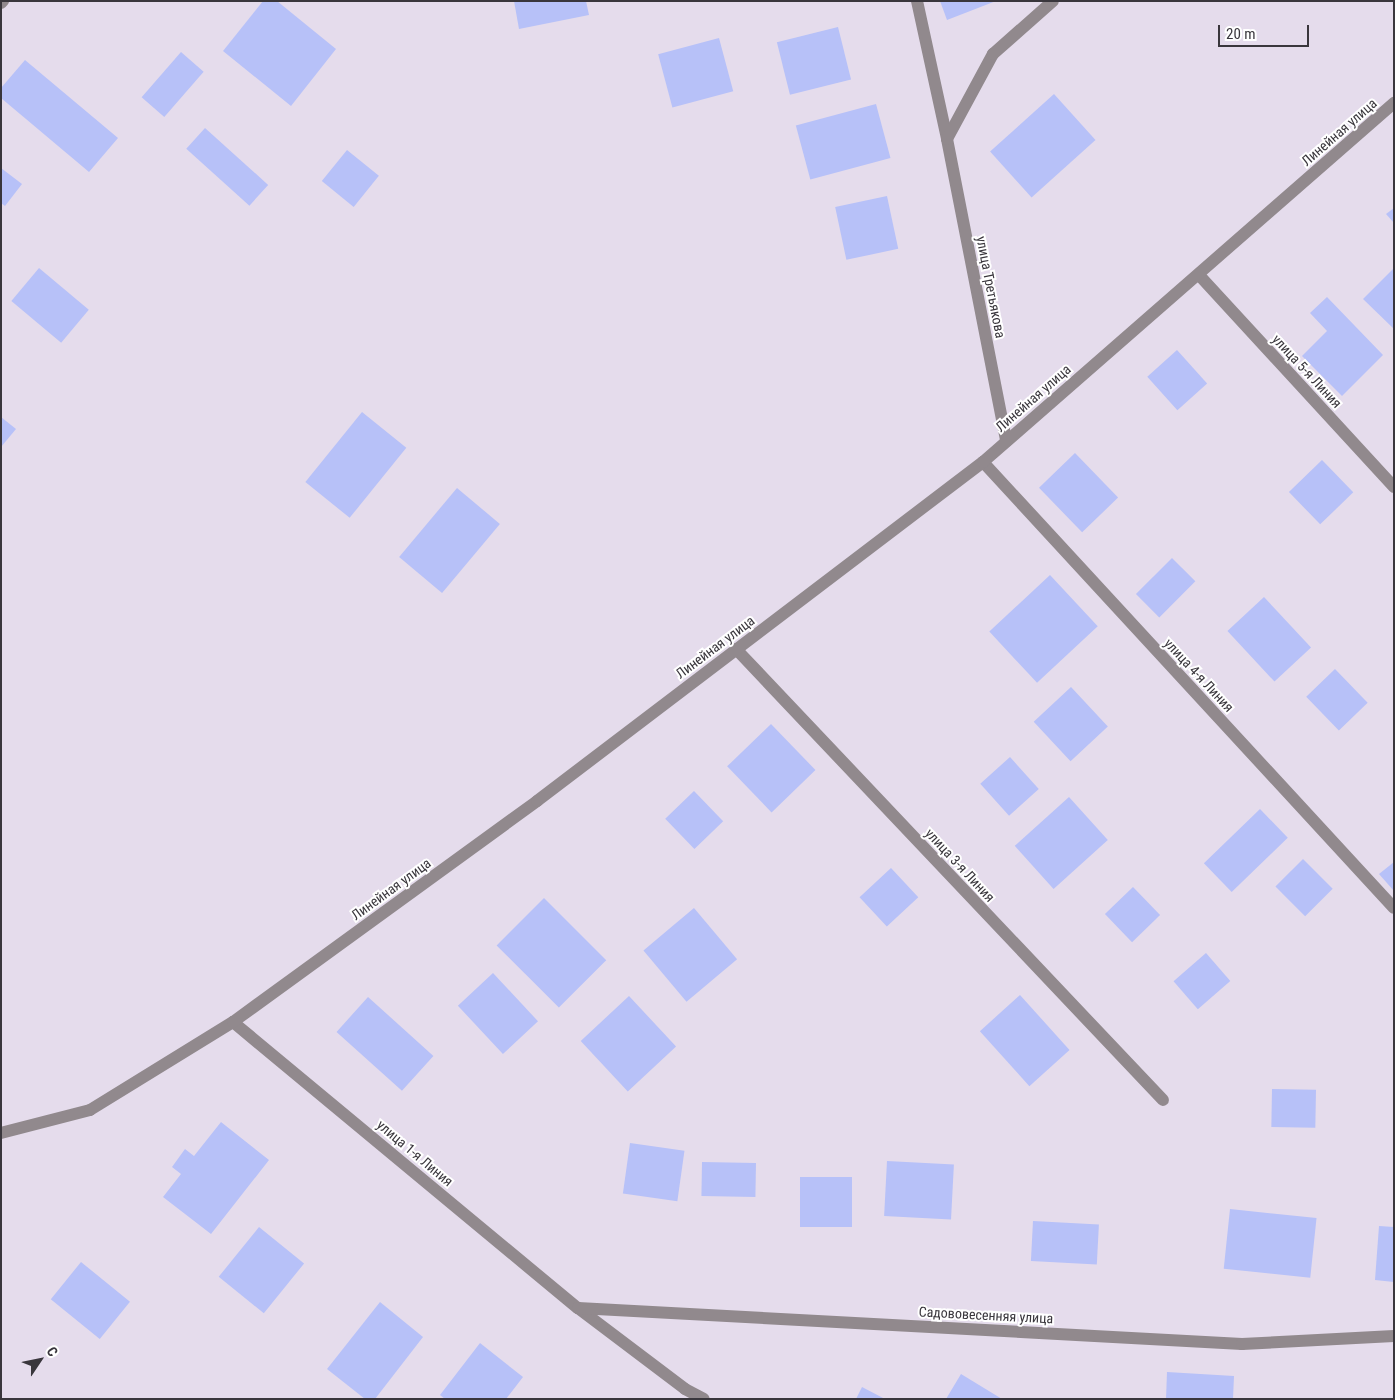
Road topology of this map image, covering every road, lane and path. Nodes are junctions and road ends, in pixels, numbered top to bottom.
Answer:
1 (917, 1) edge
2 (1054, 1) edge
3 (1394, 103) edge
4 (947, 139) junction
5 (1199, 275) junction
6 (1006, 441) junction
7 (983, 462) junction
8 (1394, 487) edge
9 (736, 649) junction
10 (1394, 908) edge
11 (233, 1022) junction
12 (1163, 1100) dead end
13 (1, 1132) edge
14 (578, 1308) junction
15 (1394, 1336) edge
16 (704, 1399) edge

1 - 4 street, улица Третьякова
2 - 4 street
3 - 5 street, Линейная улица
4 - 6 street, улица Третьякова
5 - 6 street, Линейная улица
5 - 8 street, улица 5-я Линия
6 - 7 street, Линейная улица
7 - 9 street, Линейная улица
7 - 10 street, улица 4-я Линия
9 - 11 street, Линейная улица
9 - 12 street, улица 3-я Линия
11 - 13 street, Линейная улица
11 - 14 street, улица 1-я Линия
14 - 15 street, Садововесенняя улица
14 - 16 street, улица 1-я Линия

